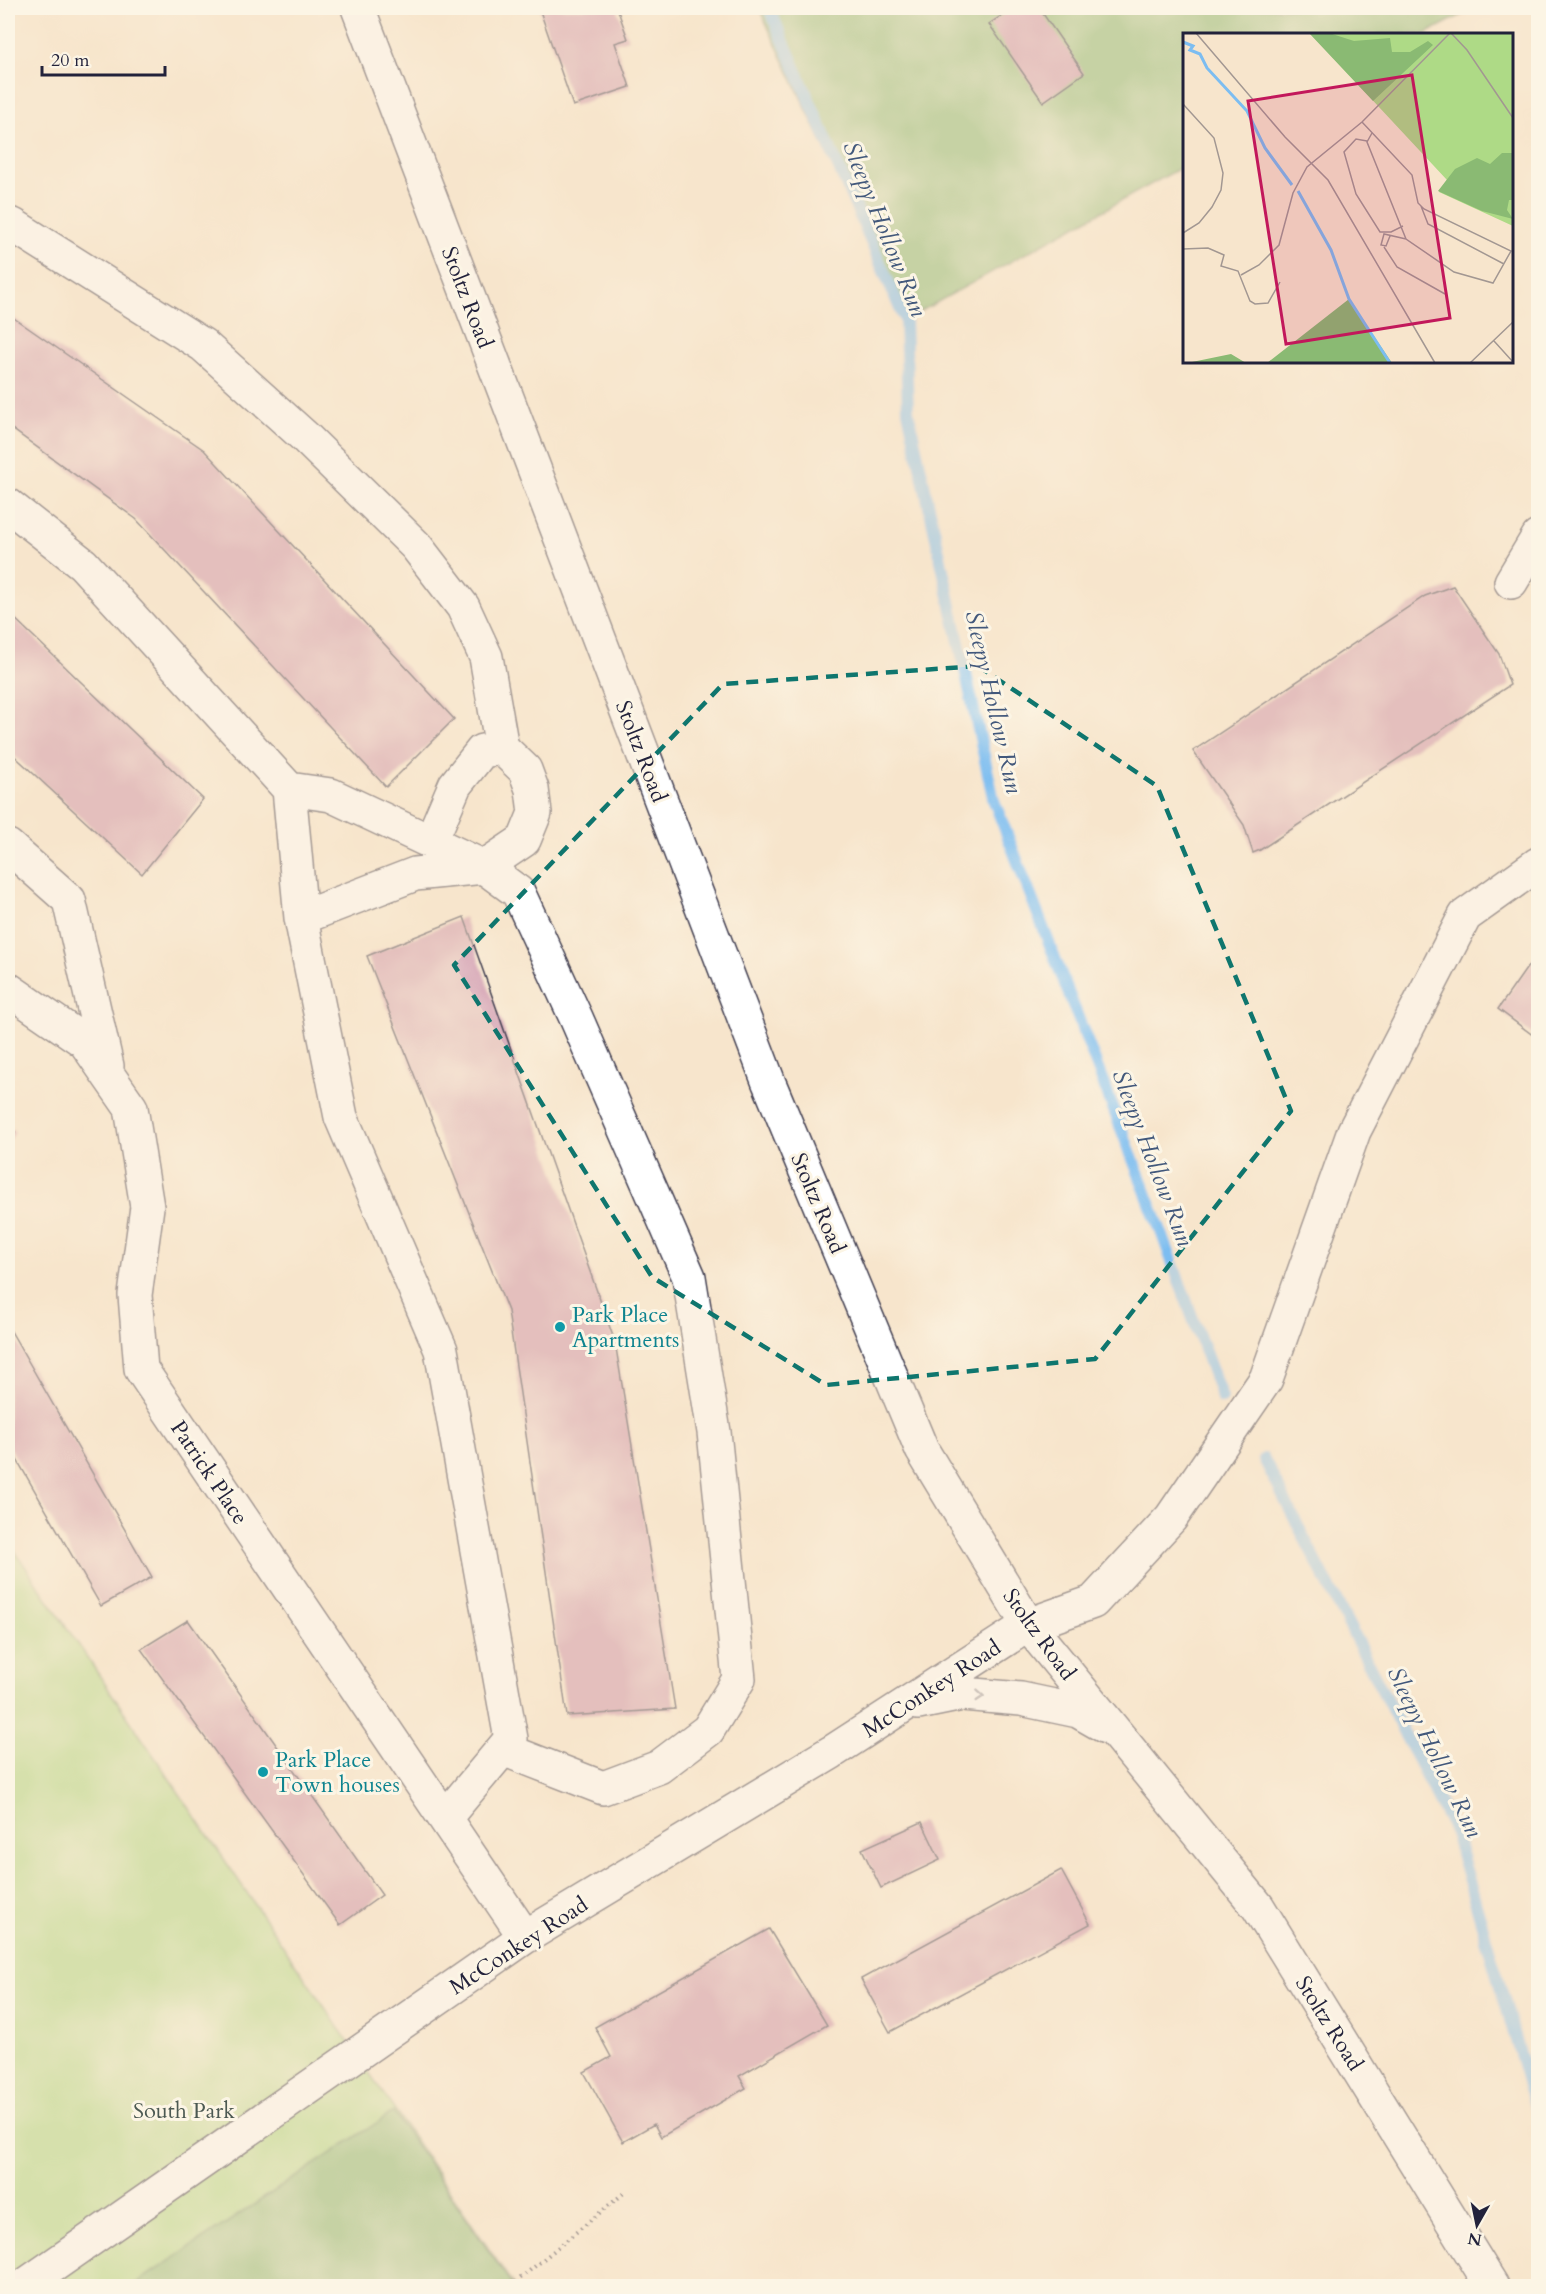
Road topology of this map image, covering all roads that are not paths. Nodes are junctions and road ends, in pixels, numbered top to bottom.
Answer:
1 (358, 8) edge
2 (13, 225) dead end
3 (8, 505) edge
4 (1539, 537) edge
5 (1511, 582) dead end
6 (502, 748) junction
7 (289, 789) junction
8 (431, 841) junction
9 (8, 846) edge
10 (1539, 864) edge
11 (484, 867) junction
12 (301, 918) junction
13 (8, 989) edge
14 (109, 1076) junction
15 (1028, 1625) junction
16 (902, 1706) junction
17 (1116, 1732) junction
18 (503, 1749) junction
19 (445, 1818) junction
20 (525, 1937) junction
21 (24, 2286) edge
22 (1492, 2286) edge

1 - 15 street, Stoltz Road
2 - 6 street
3 - 7 street
4 - 5 street
6 - 8 street
6 - 11 street
7 - 8 street
7 - 12 street
8 - 11 street
9 - 14 street
10 - 15 street, McConkey Road
11 - 12 street
11 - 18 street
12 - 18 street
13 - 14 street, Patrick Place
14 - 19 street, Patrick Place
15 - 16 street, McConkey Road
15 - 17 street, Stoltz Road
16 -> 17 street
16 - 20 street, McConkey Road
17 - 22 street, Stoltz Road
18 - 19 street
19 - 20 street, Patrick Place
20 - 21 street, McConkey Road

